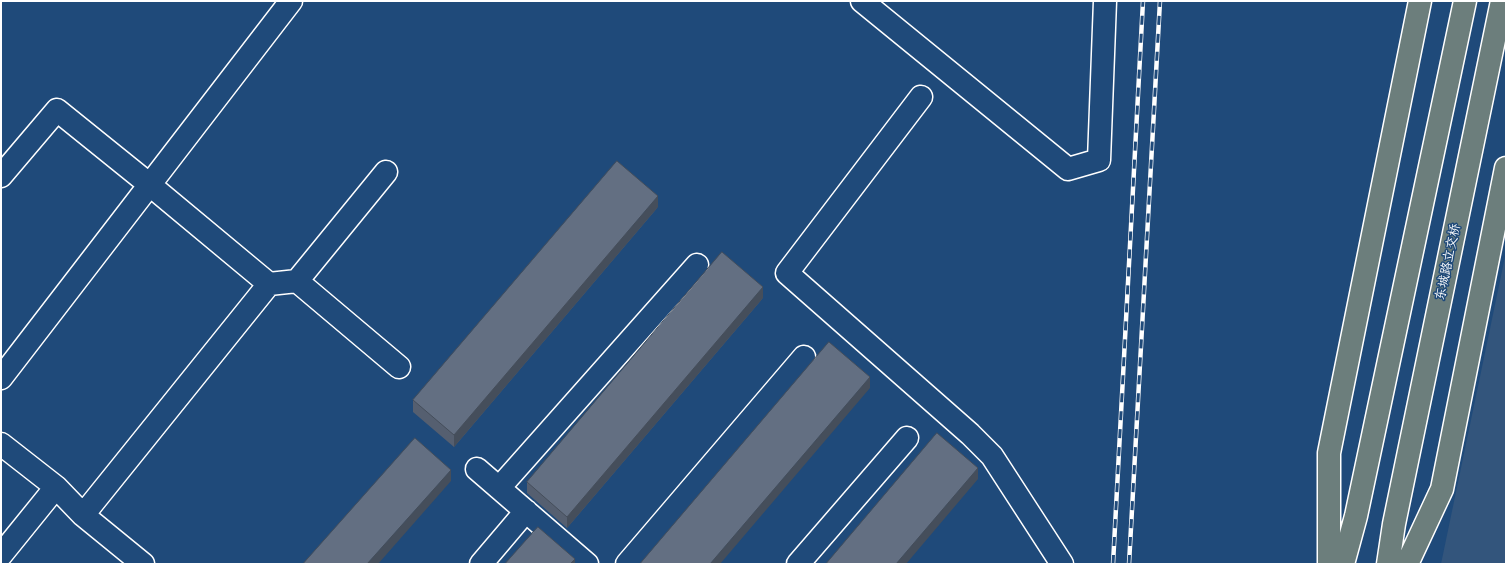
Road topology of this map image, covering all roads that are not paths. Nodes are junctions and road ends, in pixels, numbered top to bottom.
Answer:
1 (291, 1) edge
2 (862, 1) edge
3 (1105, 1) edge
4 (1420, 1) edge
5 (1465, 1) edge
6 (1502, 1) edge
7 (921, 97) dead end
8 (1506, 168) edge
9 (386, 172) dead end
10 (1, 176) edge
11 (150, 185) junction
12 (697, 265) dead end
13 (297, 281) junction
14 (269, 284) junction
15 (804, 357) dead end
16 (399, 366) dead end
17 (1, 378) edge
18 (907, 438) dead end
19 (1, 444) edge
20 (477, 469) dead end
21 (56, 487) junction
22 (499, 488) junction
23 (526, 511) junction
24 (83, 515) junction
25 (1, 555) edge
26 (142, 564) edge
27 (481, 564) edge
28 (588, 564) edge
29 (627, 564) edge
30 (798, 564) edge
31 (1062, 564) edge
32 (1329, 564) edge
33 (1343, 564) edge
34 (1388, 564) edge
35 (1407, 564) edge

1 - 11 street
2 - 3 street
4 - 32 main road
5 - 33 main road
6 - 34 main road, 东城路立交桥
7 - 31 street
8 - 35 main road
9 - 13 street
10 - 11 street
11 - 14 street
11 - 17 street
12 - 22 street
13 - 14 street
13 - 16 street
14 - 24 street
15 - 29 street
18 - 30 street
19 - 21 street
20 - 22 street
21 - 24 street
21 - 25 street
22 - 23 street
23 - 27 street
23 - 28 street
24 - 26 street

